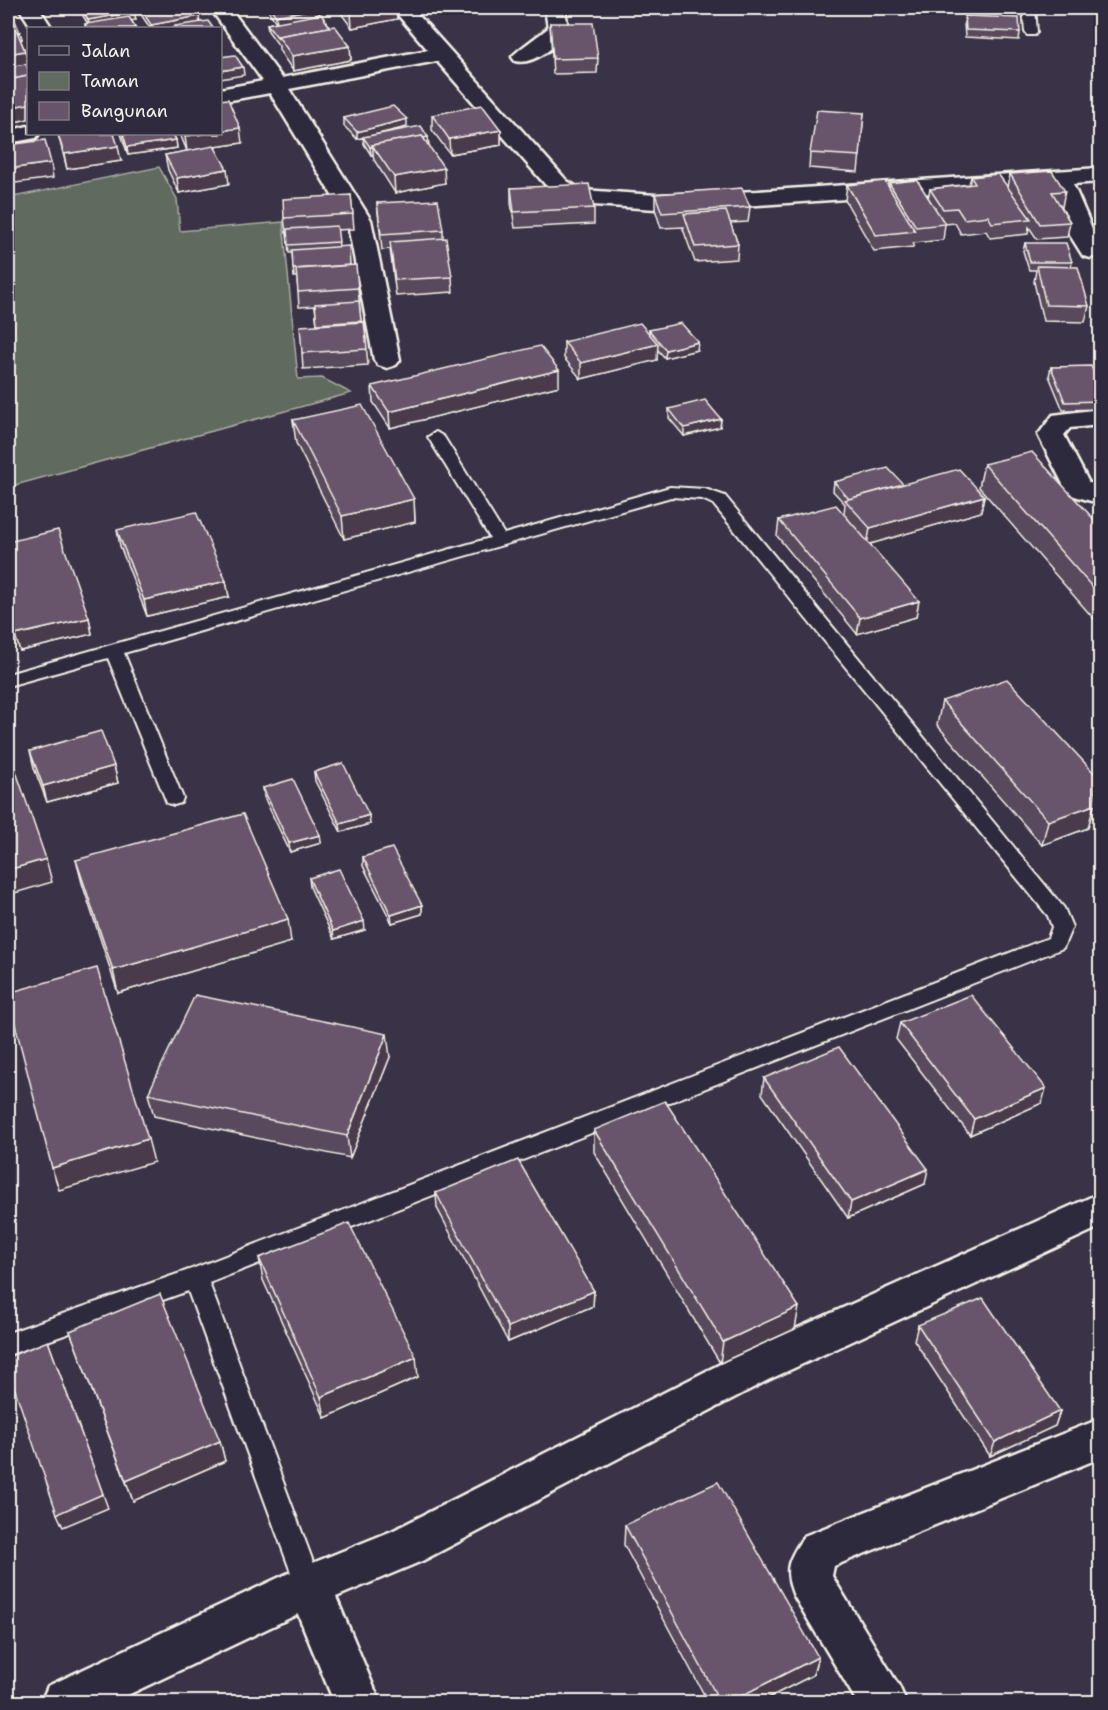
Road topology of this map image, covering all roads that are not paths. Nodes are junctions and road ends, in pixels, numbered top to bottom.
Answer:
1 (28, 8) edge
2 (220, 8) edge
3 (402, 8) edge
4 (555, 8) edge
5 (1029, 8) edge
6 (41, 27) edge
7 (1031, 32) dead end
8 (441, 54) junction
9 (522, 57) dead end
10 (276, 85) junction
11 (222, 96) edge
12 (27, 133) edge
13 (8, 137) edge
14 (1101, 176) edge
15 (1060, 178) junction
16 (1090, 252) dead end
17 (387, 360) dead end
18 (1101, 417) edge
19 (436, 437) dead end
20 (1101, 492) edge
21 (500, 541) junction
22 (114, 651) junction
23 (8, 681) edge
24 (174, 798) dead end
25 (1101, 1209) edge
26 (195, 1278) junction
27 (8, 1344) edge
28 (1101, 1438) edge
29 (309, 1586) junction
30 (64, 1702) edge
31 (357, 1702) edge
32 (883, 1702) edge

1 - 6 street
2 - 10 street
3 - 8 street
4 - 9 street
5 - 7 lane
8 - 10 street
8 - 15 street
10 - 11 street
10 - 17 street
12 - 13 street
14 - 15 street
15 - 16 street
18 - 20 street
19 - 21 lane
21 - 22 lane
21 - 26 lane
22 - 23 lane
22 - 24 lane
25 - 29 street
26 - 27 lane
26 - 29 lane
28 - 32 street
29 - 30 street
29 - 31 street

